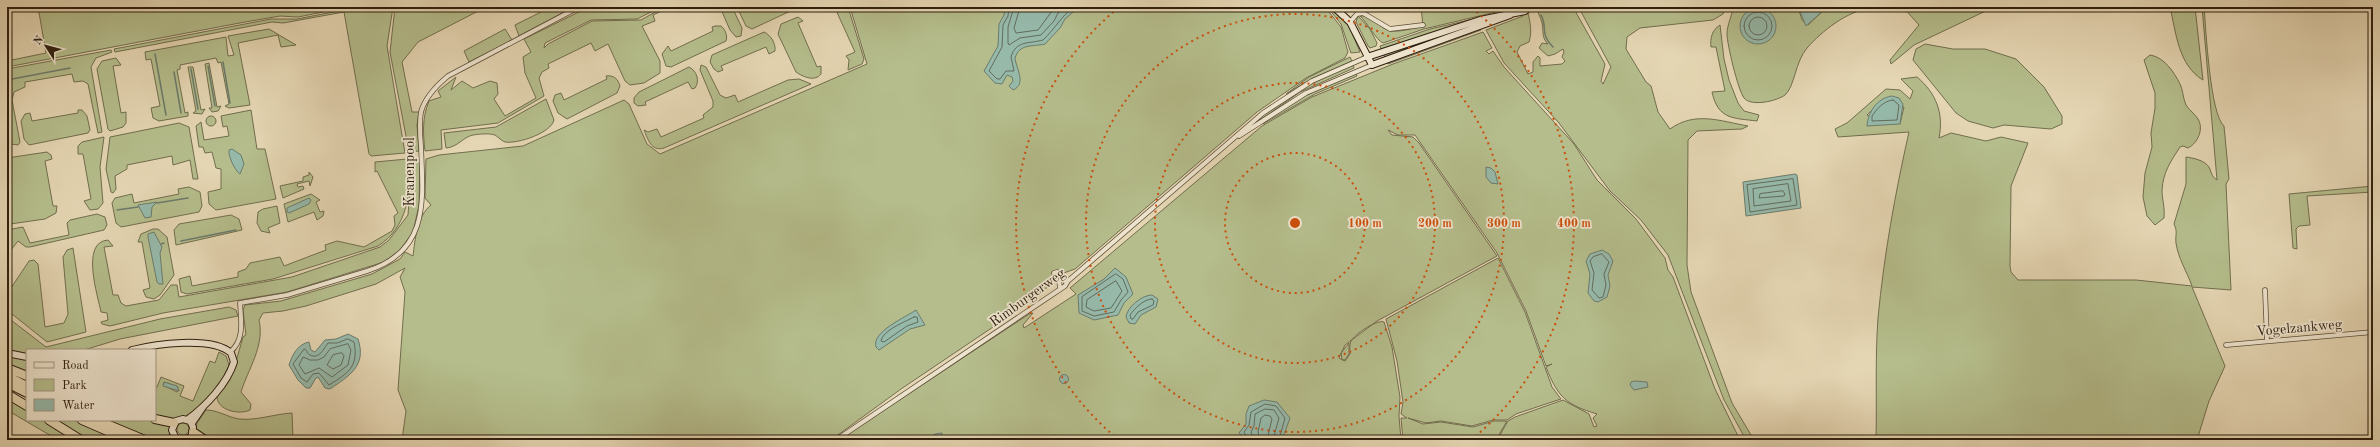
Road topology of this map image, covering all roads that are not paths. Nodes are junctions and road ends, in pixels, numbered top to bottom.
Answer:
1 (579, 7) edge
2 (1334, 7) edge
3 (1525, 11) dead end
4 (1510, 15) junction
5 (1350, 22) junction
6 (1423, 25) dead end
7 (1367, 57) junction
8 (1372, 65) junction
9 (1235, 139) junction
10 (1068, 281) junction
11 (1060, 288) junction
12 (2265, 290) dead end
13 (2373, 332) edge
14 (2268, 340) junction
15 (2226, 344) dead end
16 (136, 349) edge
17 (230, 352) junction
18 (7, 353) edge
19 (26, 357) edge
20 (7, 368) edge
21 (7, 376) edge
22 (26, 376) edge
23 (7, 383) edge
24 (26, 386) edge
25 (26, 392) edge
26 (7, 394) edge
27 (26, 405) edge
28 (156, 419) edge
29 (51, 421) edge
30 (84, 421) edge
31 (99, 421) edge
32 (174, 423) junction
33 (191, 425) junction
34 (173, 434) junction
35 (81, 440) edge
36 (128, 440) edge
37 (146, 440) edge
38 (169, 440) edge
39 (180, 440) edge
40 (185, 440) edge
41 (205, 440) edge
42 (836, 440) edge

1 - 17 street, Kranenpool
2 - 5 street
3 - 4 street
4 - 7 street
4 - 8 street
5 - 6 street
5 - 7 street
7 - 8 street
7 - 9 street, Rimburgerweg
8 - 9 street, Rimburgerweg
9 - 10 street, Rimburgerweg
10 - 11 street, Rimburgerweg
10 - 11 street
11 - 42 street, Rimburgerweg
12 - 14 street
13 - 14 street, Vogelzankweg
14 - 15 street, Vogelzankweg
16 - 17 street
17 - 33 street
18 - 19 street
20 - 22 highway
21 - 24 highway
23 - 25 highway
26 - 27 highway
28 - 32 highway
29 - 35 highway
30 - 36 highway
31 - 37 highway
32 - 33 street
32 - 34 street
33 - 40 street
33 - 41 highway
34 - 38 street
34 - 39 street

